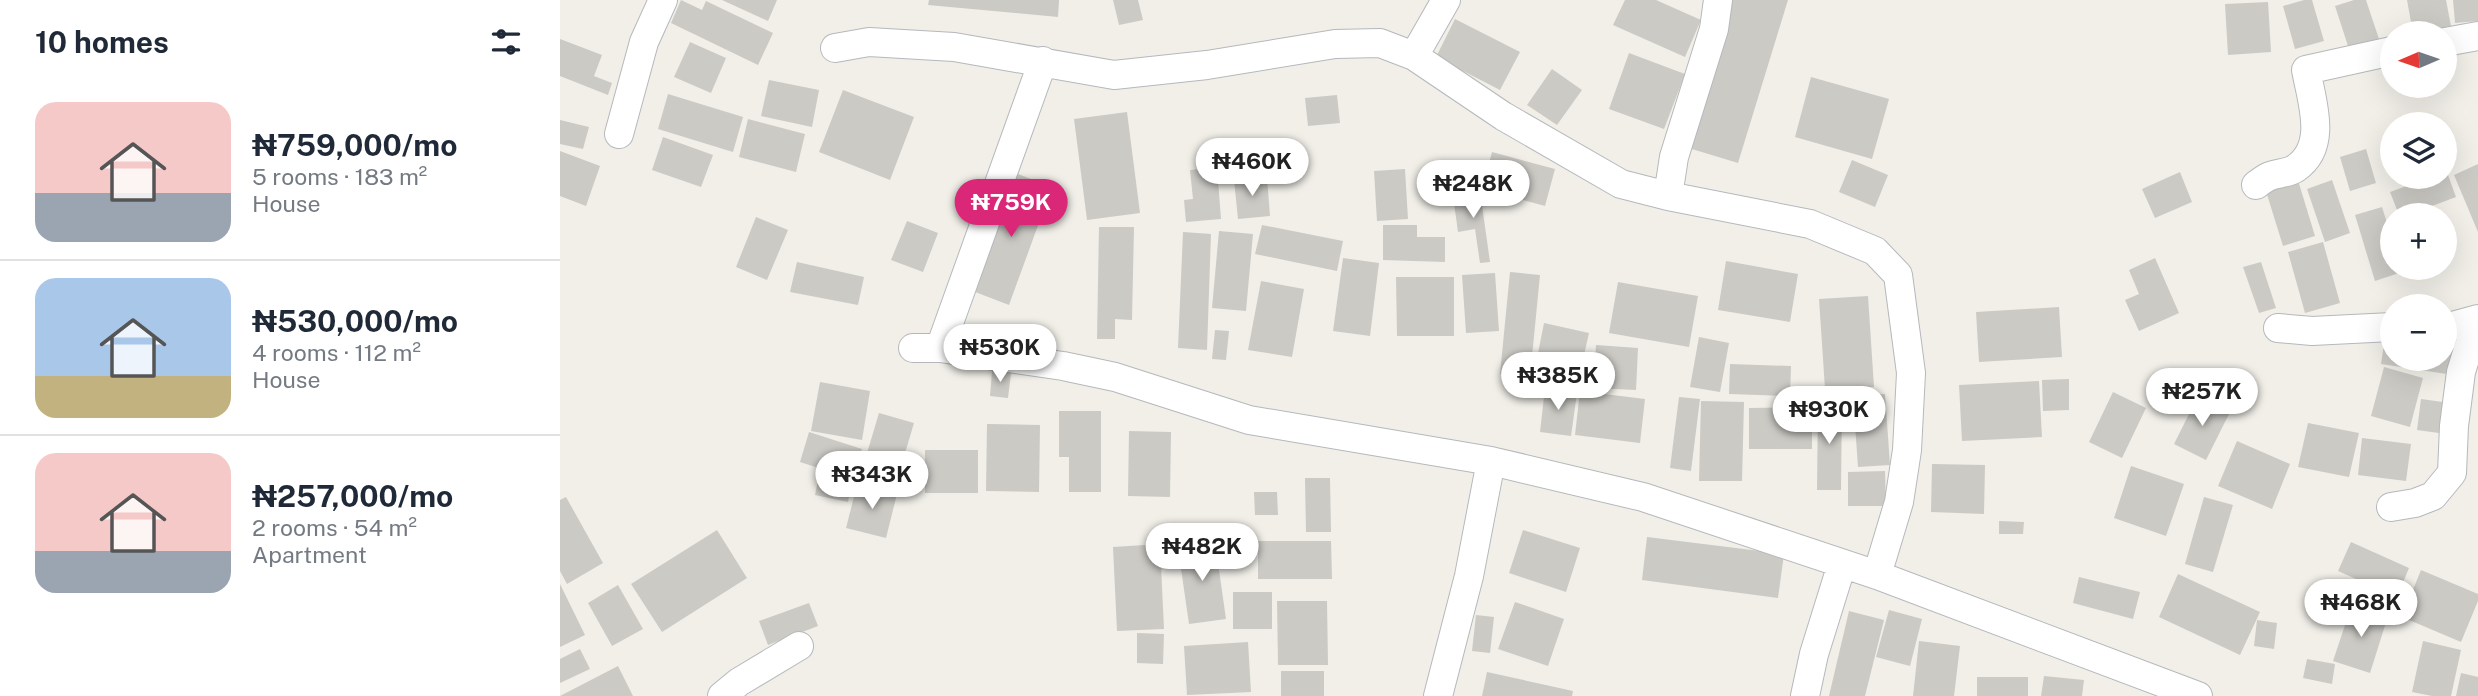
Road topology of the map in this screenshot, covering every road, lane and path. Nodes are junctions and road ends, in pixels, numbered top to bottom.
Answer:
1 (663, 0) edge
2 (1446, 0) edge
3 (1718, 0) edge
4 (2478, 36) edge
5 (2457, 40) edge
6 (835, 48) dead end
7 (2380, 54) edge
8 (1414, 56) junction
9 (1043, 61) junction
10 (619, 134) dead end
11 (2256, 185) dead end
12 (1668, 197) junction
13 (2478, 319) edge
14 (2457, 325) edge
15 (2478, 327) edge
16 (2278, 328) dead end
17 (2380, 328) edge
18 (913, 348) dead end
19 (940, 348) junction
20 (1491, 461) junction
21 (2391, 507) dead end
22 (1842, 564) junction
23 (1877, 575) junction
24 (799, 646) dead end
25 (722, 696) edge
26 (1438, 696) edge
27 (1805, 696) edge
28 (2197, 696) edge

1 - 10 street
2 - 8 street
3 - 12 street
4 - 5 street
6 - 9 street
7 - 11 street
8 - 9 street
8 - 12 street
9 - 19 street
12 - 23 street
13 - 14 street
15 - 21 street
16 - 17 street
18 - 19 street
19 - 20 street
20 - 22 street
20 - 26 street
22 - 23 street
22 - 27 street
23 - 28 street
24 - 25 street

